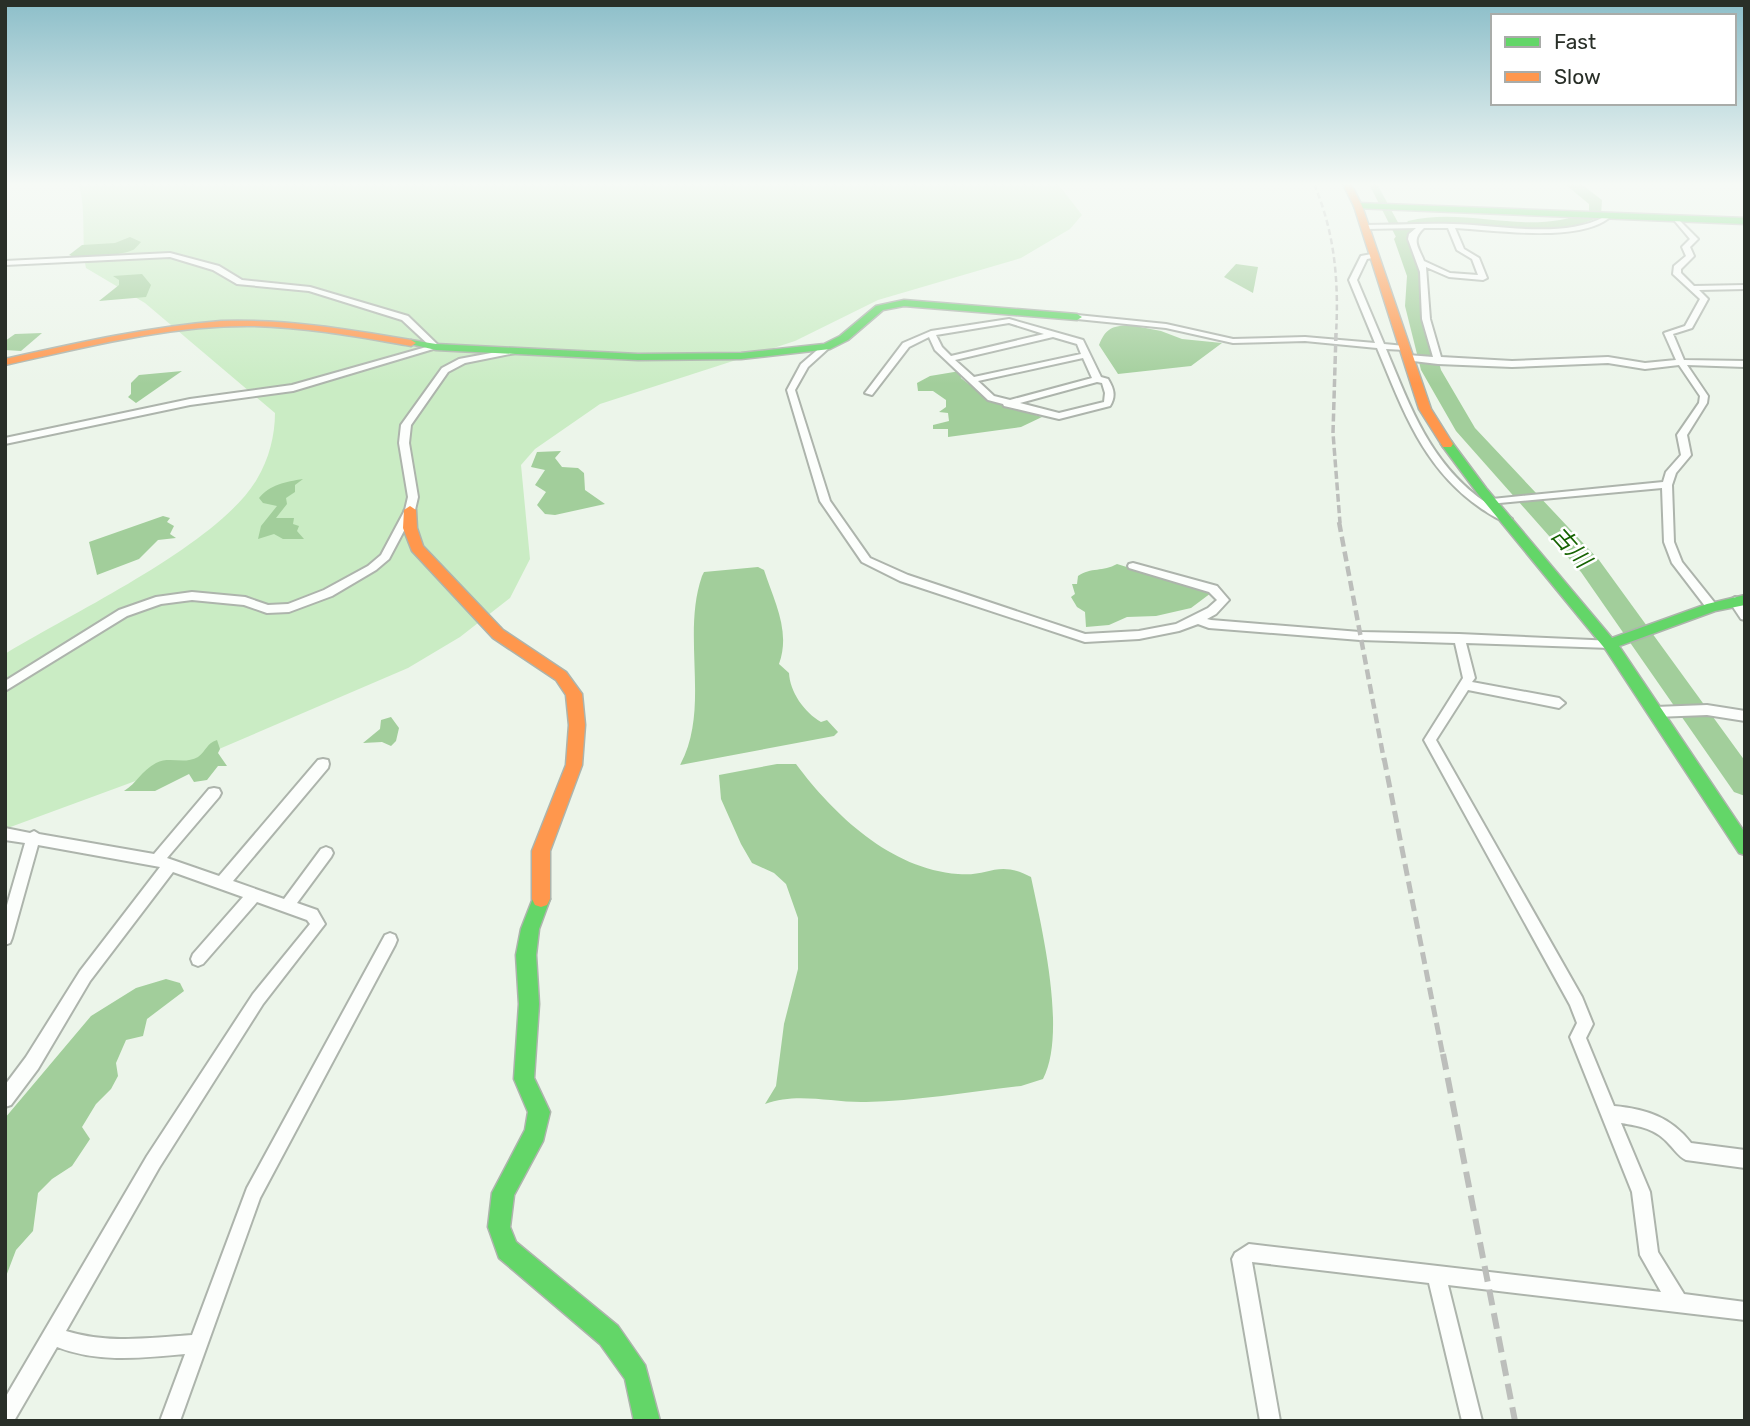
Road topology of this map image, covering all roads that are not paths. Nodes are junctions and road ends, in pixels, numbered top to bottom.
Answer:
1 (1372, 251) edge
2 (1416, 251) edge
3 (1462, 251) edge
4 (1688, 251) edge
5 (1374, 256) junction
6 (1420, 262) junction
7 (5, 263) edge
8 (1745, 287) edge
9 (1692, 288) junction
10 (1077, 317) joint
11 (1094, 319) junction
12 (931, 333) junction
13 (1051, 335) junction
14 (1070, 339) junction
15 (1379, 345) junction
16 (436, 347) junction
17 (825, 347) junction
18 (514, 351) junction
19 (1087, 355) junction
20 (1411, 355) junction
21 (952, 358) junction
22 (1436, 361) junction
23 (5, 362) edge
24 (1681, 362) junction
25 (1745, 364) edge
26 (1097, 379) junction
27 (972, 380) junction
28 (869, 393) dead end
29 (1007, 404) junction
30 (23, 438) junction
31 (5, 441) edge
32 (5, 448) edge
33 (1667, 485) junction
34 (1492, 502) junction
35 (410, 510) junction
36 (1507, 519) junction
37 (1133, 566) dead end
38 (1740, 600) edge
39 (1712, 607) junction
40 (1745, 616) edge
41 (1200, 620) junction
42 (1459, 638) junction
43 (1610, 644) junction
44 (1464, 685) junction
45 (5, 687) edge
46 (1559, 703) dead end
47 (1655, 712) junction
48 (1745, 716) edge
49 (323, 764) dead end
50 (214, 793) dead end
51 (5, 834) edge
52 (34, 837) junction
53 (1745, 848) edge
54 (326, 853) dead end
55 (164, 863) junction
56 (223, 882) junction
57 (255, 894) junction
58 (287, 906) junction
59 (5, 937) edge
60 (390, 940) dead end
61 (198, 959) dead end
62 (5, 1100) edge
63 (1610, 1114) junction
64 (1745, 1159) edge
65 (1436, 1274) junction
66 (1679, 1304) junction
67 (1745, 1311) edge
68 (51, 1335) junction
69 (196, 1344) junction
70 (5, 1417) edge
71 (170, 1421) edge
72 (647, 1421) edge
73 (1270, 1421) edge
74 (1472, 1421) edge

1 - 5 street
2 - 6 street
3 - 6 street
4 - 9 street
5 - 15 street
5 - 20 street
6 - 22 street
7 - 16 street
8 - 9 street
9 - 24 street
10 - 11 street
10 - 17 street
11 - 14 street
11 - 15 street
12 - 13 street
12 - 21 street
12 - 28 street
13 - 14 street
13 - 21 street
14 - 19 street
15 - 20 street
15 - 36 street
16 - 18 street
16 - 23 street
16 - 30 street
17 - 18 street
17 - 41 street
18 - 35 street
19 - 26 street
19 - 27 street
20 - 22 street
20 - 34 street
21 - 27 street
22 - 24 street
24 - 25 street
24 - 33 street
26 - 29 street
26 - 29 street
27 - 29 street
30 - 31 street
30 - 32 street
33 - 34 street
33 - 39 street
34 - 36 street
35 - 45 street
35 - 72 street
36 - 43 street
37 - 41 street
38 - 39 street
38 - 40 street
39 - 43 street
41 - 42 street
42 - 43 street
42 - 44 street
43 - 47 street
44 - 46 street
44 - 63 street
47 - 48 street
47 - 53 street
49 - 56 street
50 - 55 street
51 - 52 street
52 - 55 street
52 - 59 street
54 - 58 street
55 - 56 street
55 - 62 street
56 - 57 street
57 - 58 street
57 - 61 street
58 - 68 street
60 - 69 street
63 - 64 street
63 - 66 street
65 - 66 street
65 - 73 street
65 - 74 street
66 - 67 street
68 - 69 street
68 - 70 street
69 - 71 street

